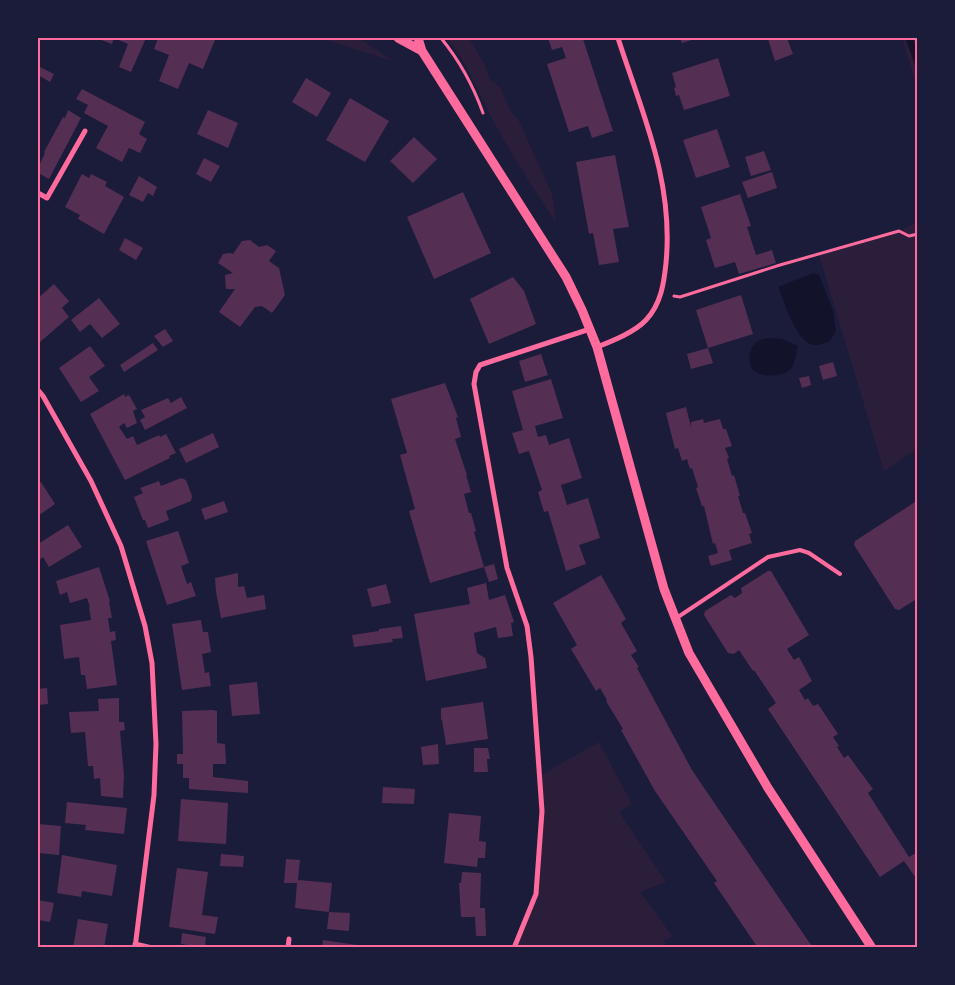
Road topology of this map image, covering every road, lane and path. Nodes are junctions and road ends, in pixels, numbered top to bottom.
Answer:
1 (398, 38) edge
2 (418, 38) edge
3 (618, 38) edge
4 (422, 51) junction
5 (85, 132) dead end
6 (38, 193) edge
7 (918, 234) edge
8 (680, 297) dead end
9 (590, 329) junction
10 (597, 346) junction
11 (38, 390) edge
12 (840, 574) dead end
13 (676, 619) junction
14 (289, 939) dead end
15 (135, 946) edge
16 (152, 948) edge
17 (288, 948) edge
18 (514, 948) edge
19 (872, 948) edge

1 - 4 street
2 - 4 street
3 - 10 street
4 - 9 street
5 - 6 street
7 - 8 path
9 - 10 street
9 - 18 street
10 - 13 street
11 - 15 street
12 - 13 lane
13 - 19 street
14 - 17 street
15 - 16 street

